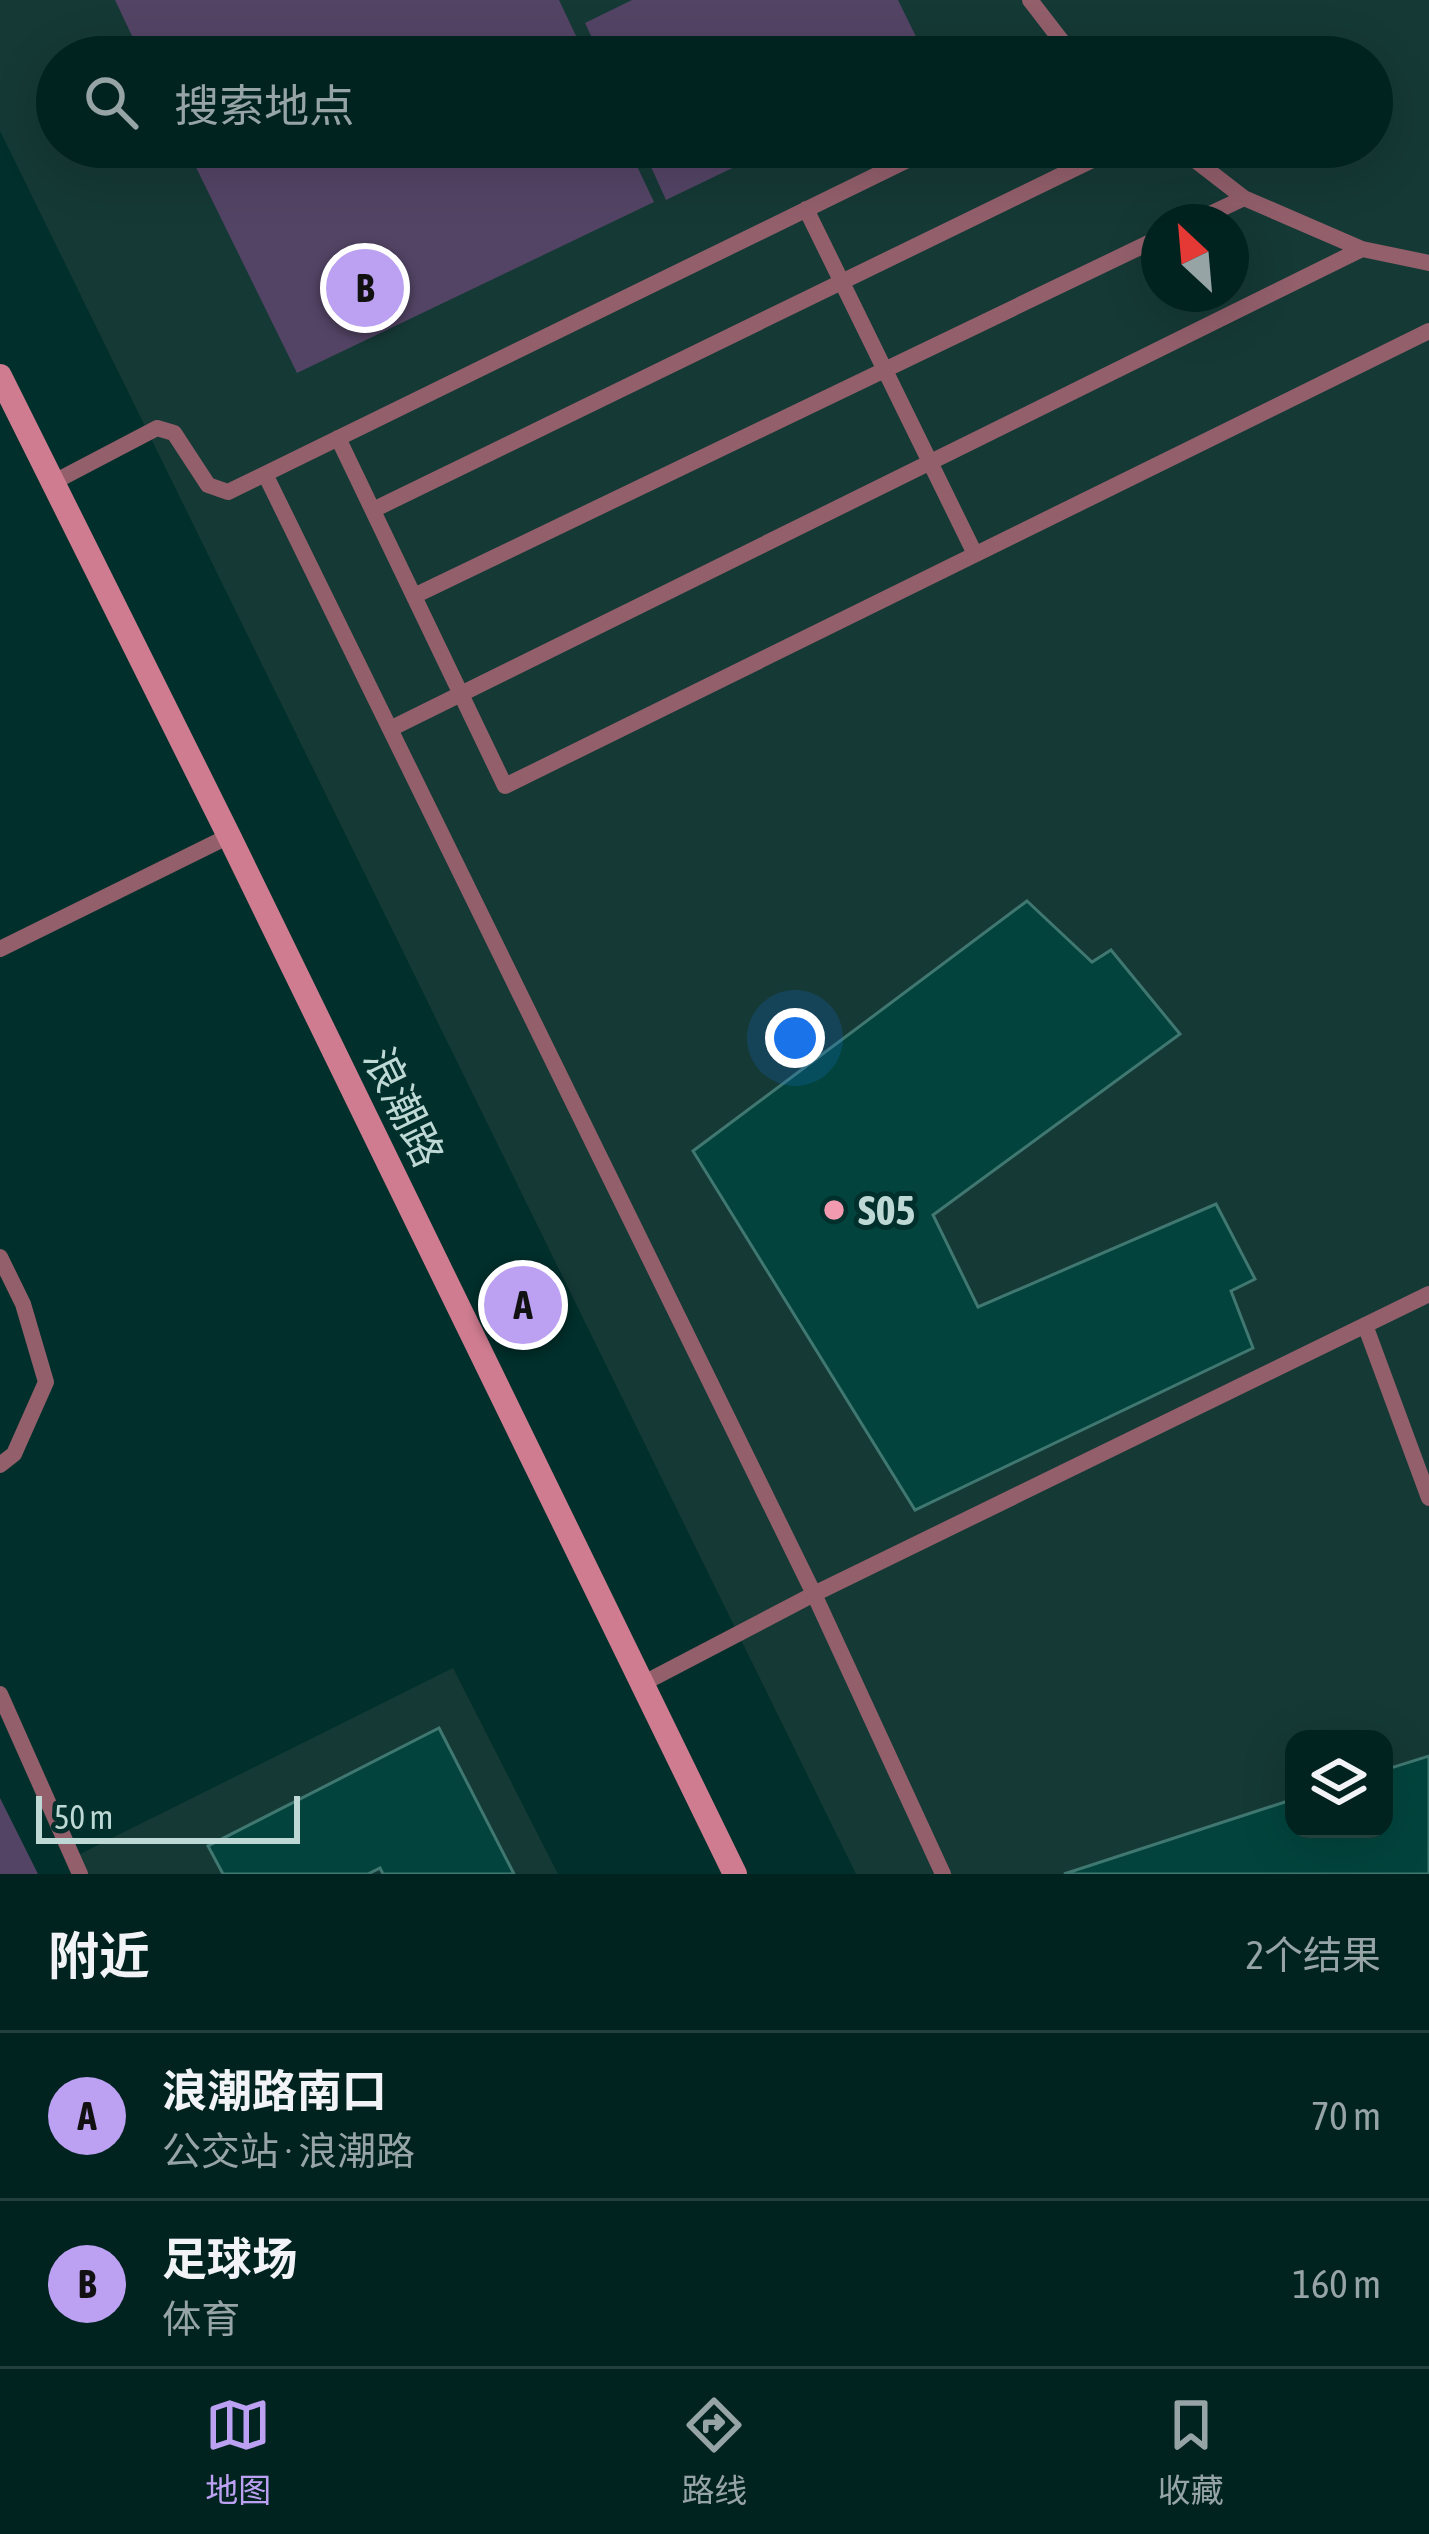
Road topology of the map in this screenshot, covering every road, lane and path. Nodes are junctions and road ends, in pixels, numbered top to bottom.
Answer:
1 (1030, 0) edge
2 (1058, 36) edge
3 (891, 168) edge
4 (1076, 168) edge
5 (1206, 168) edge
6 (1244, 197) junction
7 (1230, 204) edge
8 (806, 209) junction
9 (1141, 247) edge
10 (1362, 249) junction
11 (1429, 263) edge
12 (842, 282) junction
13 (1429, 331) edge
14 (885, 370) junction
15 (0, 376) edge
16 (338, 438) junction
17 (930, 462) junction
18 (266, 476) junction
19 (54, 482) junction
20 (373, 510) junction
21 (975, 554) junction
22 (413, 596) junction
23 (460, 694) junction
24 (390, 729) junction
25 (229, 836) junction
26 (0, 949) edge
27 (0, 1258) edge
28 (1429, 1294) edge
29 (1365, 1325) junction
30 (0, 1465) edge
31 (1429, 1498) edge
32 (814, 1594) junction
33 (642, 1684) junction
34 (0, 1694) edge
35 (80, 1874) edge
36 (735, 1874) edge
37 (943, 1874) edge

1 - 2 lane
3 - 8 lane
4 - 12 lane
5 - 6 lane
6 - 7 lane
6 - 10 lane
8 - 12 lane
8 - 16 lane
9 - 14 lane
10 - 11 lane
10 - 17 lane
12 - 14 lane
12 - 20 lane
13 - 21 lane
14 - 17 lane
14 - 22 lane
15 - 19 main road, 浪潮路
16 - 18 lane
16 - 20 lane
17 - 21 lane
17 - 23 lane
18 - 19 lane
18 - 24 lane
19 - 25 main road, 浪潮路
20 - 22 lane
21 - 23 lane
22 - 23 lane
23 - 24 lane
24 - 32 lane
25 - 26 lane
25 - 33 main road, 浪潮路
27 - 30 lane
28 - 29 lane
29 - 31 lane
29 - 32 lane
32 - 33 lane
32 - 37 lane
33 - 36 main road, 浪潮路
34 - 35 lane

